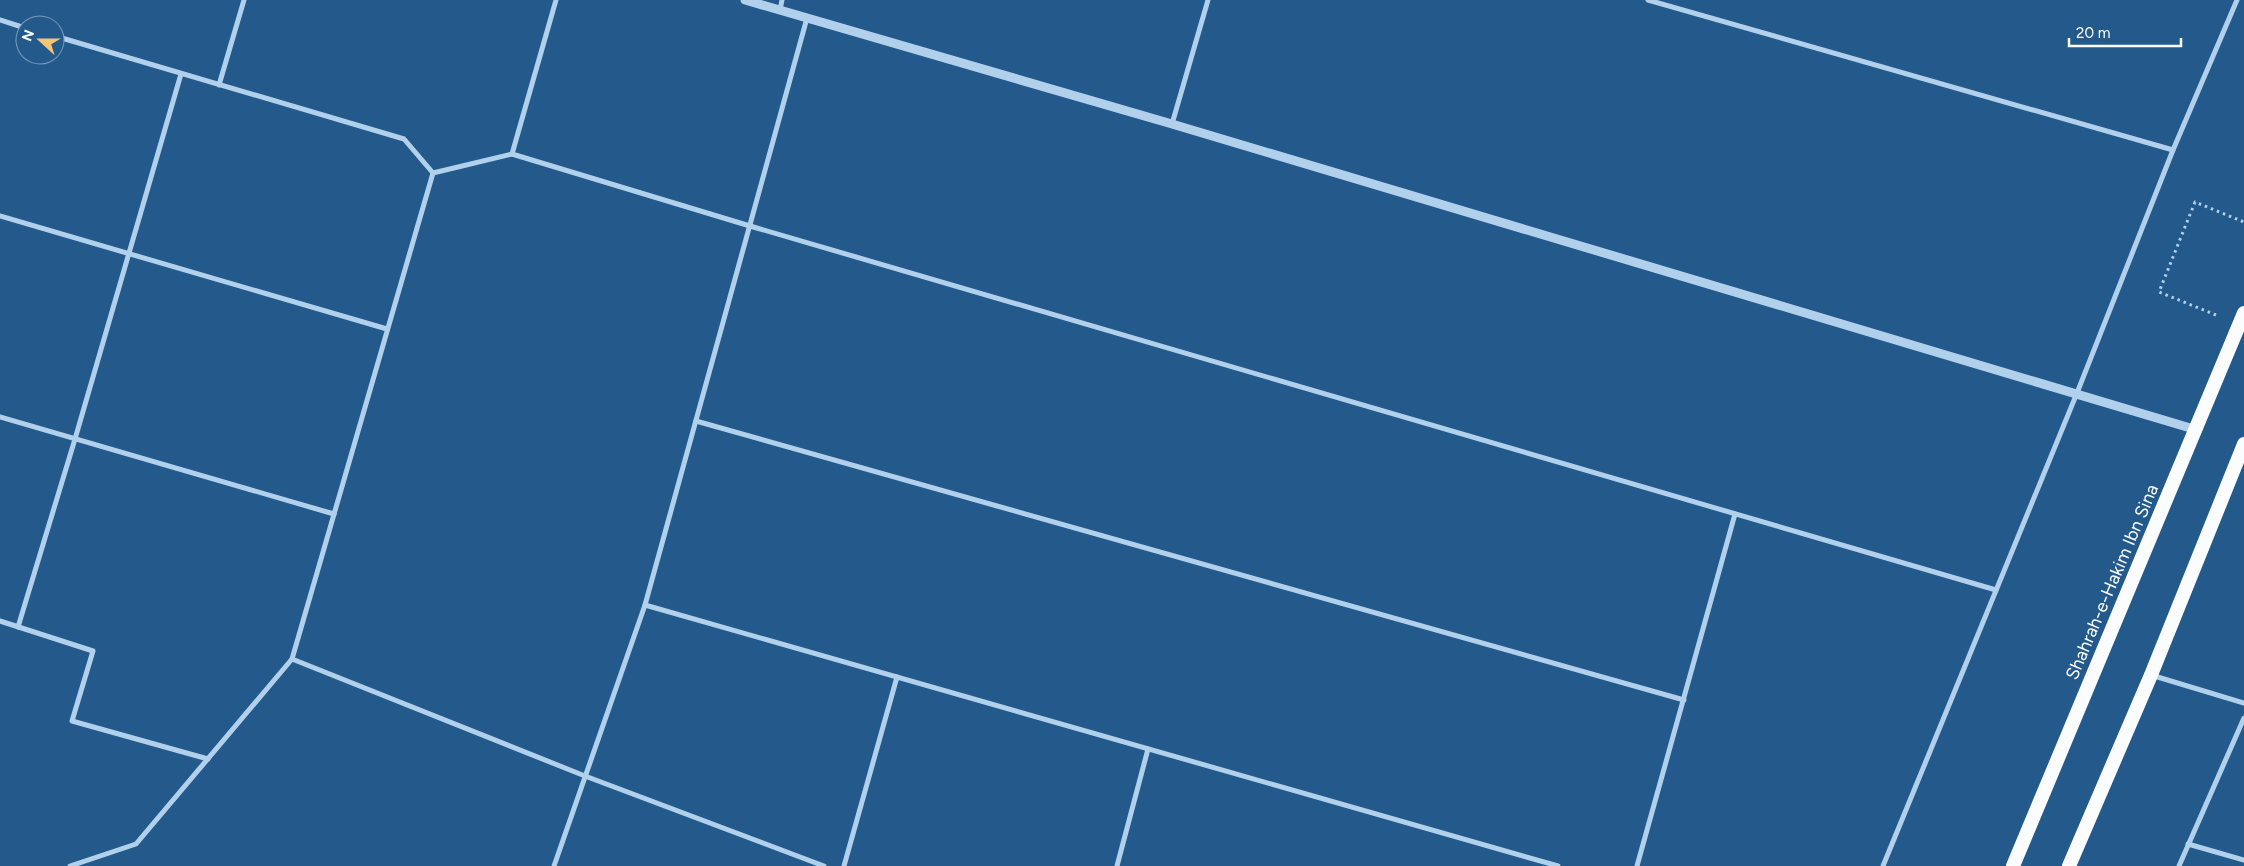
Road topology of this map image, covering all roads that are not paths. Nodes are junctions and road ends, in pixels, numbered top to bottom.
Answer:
1 (244, 0) edge
2 (556, 0) edge
3 (745, 0) edge
4 (782, 0) edge
5 (1208, 0) edge
6 (1648, 0) edge
7 (2237, 0) edge
8 (1655, 1) edge
9 (780, 10) junction
10 (807, 18) junction
11 (0, 20) edge
12 (15, 25) edge
13 (65, 39) edge
14 (181, 74) junction
15 (219, 84) junction
16 (1172, 124) junction
17 (2173, 150) junction
18 (512, 154) junction
19 (433, 173) junction
20 (0, 216) edge
21 (750, 226) junction
22 (129, 254) junction
23 (2242, 318) edge
24 (387, 330) junction
25 (2077, 393) junction
26 (0, 417) edge
27 (696, 420) junction
28 (2197, 430) junction
29 (75, 439) junction
30 (2244, 444) edge
31 (334, 514) junction
32 (1735, 514) junction
33 (1996, 590) junction
34 (645, 605) junction
35 (0, 621) edge
36 (18, 627) junction
37 (292, 659) junction
38 (2151, 675) junction
39 (896, 677) junction
40 (1684, 700) junction
41 (2244, 703) edge
42 (2244, 718) edge
43 (1148, 748) junction
44 (208, 759) junction
45 (585, 776) junction
46 (2188, 844) junction
47 (2244, 860) edge
48 (70, 866) edge
49 (554, 866) edge
50 (824, 866) edge
51 (844, 866) edge
52 (1117, 866) edge
53 (1558, 866) edge
54 (1637, 866) edge
55 (1883, 866) edge
56 (2013, 866) edge
57 (2069, 866) edge
58 (2178, 866) edge

1 - 15 street
2 - 18 street
3 - 9 street
4 - 9 street
5 - 16 street
6 - 8 street
7 - 17 street
8 - 17 street
9 - 10 street
10 - 16 street
10 - 21 street
11 - 12 street
13 - 14 street
14 - 15 street
14 - 22 street
15 - 19 street
16 - 25 street
17 - 25 street
18 - 19 street
18 - 21 street
19 - 24 street
20 - 22 street
21 - 27 street
21 - 32 street
22 - 24 street
22 - 29 street
23 - 28 highway, Shahrah-e-Hakim Ibn Sina
24 - 31 street
25 - 28 street
25 - 33 street
26 - 29 street
27 - 34 street
27 - 40 street
28 - 56 highway, Shahrah-e-Hakim Ibn Sina
29 - 31 street
29 - 36 street
30 - 38 highway
31 - 37 street
32 - 33 street
32 - 40 street
33 - 55 street
34 - 39 street
34 - 45 street
35 - 36 street
36 - 44 street
37 - 44 street
37 - 45 street
38 - 41 street
38 - 57 highway
39 - 43 street
39 - 51 street
40 - 54 street
42 - 46 street
43 - 52 street
43 - 53 street
44 - 48 street
45 - 49 street
45 - 50 street
46 - 47 street
46 - 58 street

